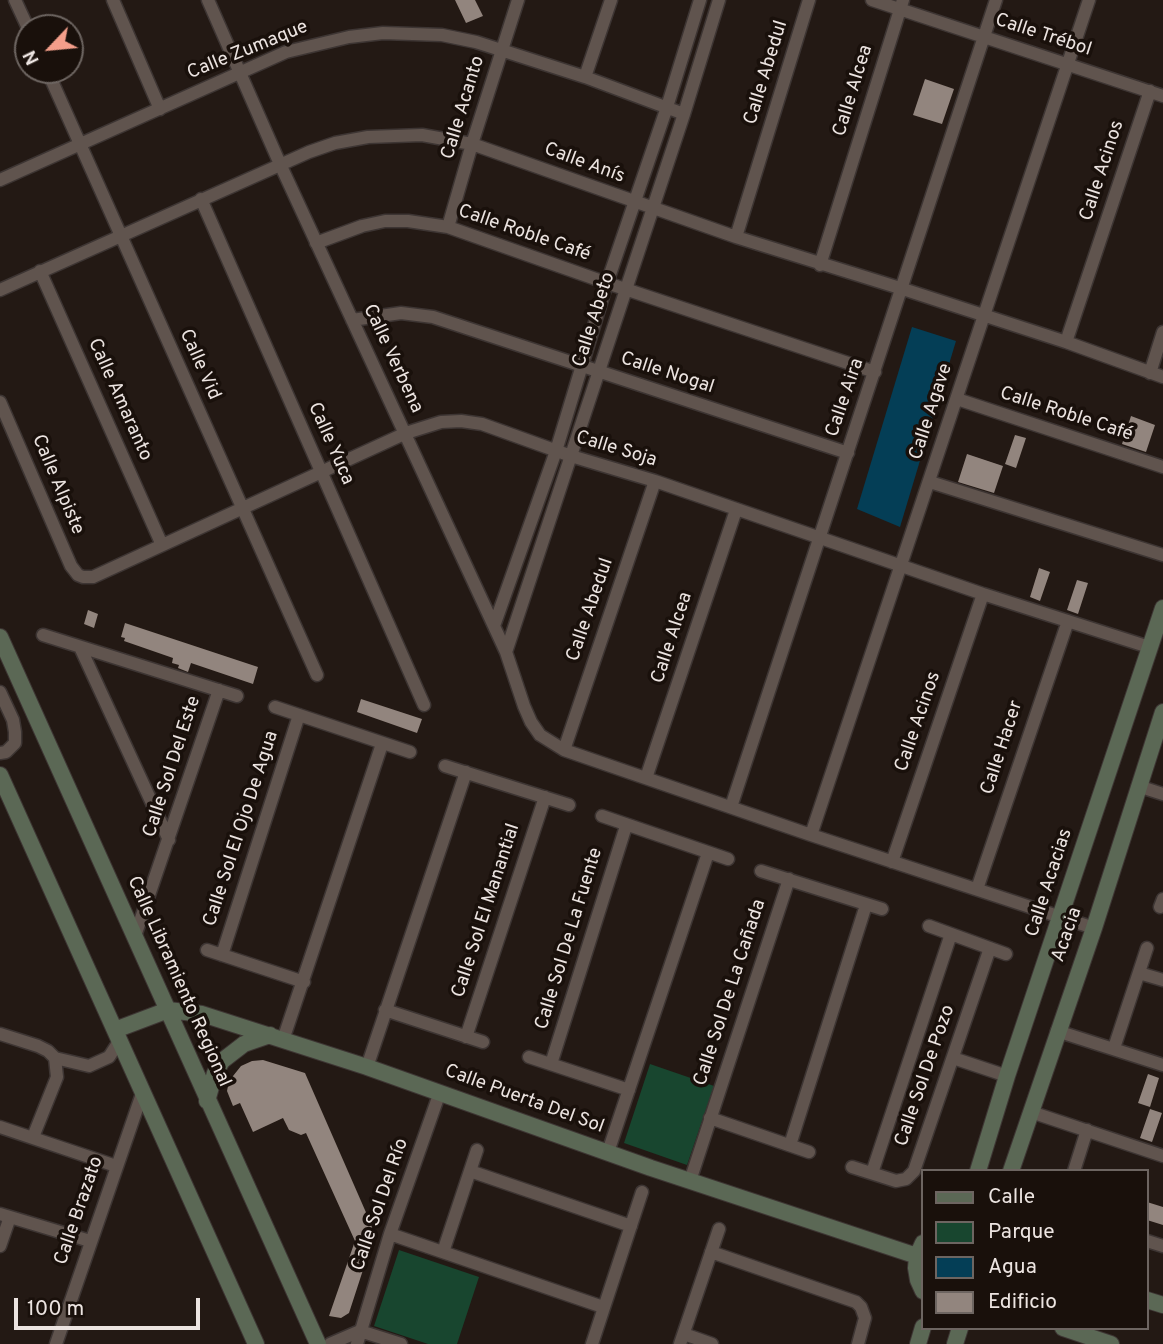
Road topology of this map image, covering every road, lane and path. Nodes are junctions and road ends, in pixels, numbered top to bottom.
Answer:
1 (113, 0) edge
2 (208, 0) edge
3 (518, 0) edge
4 (611, 0) edge
5 (700, 0) edge
6 (719, 0) edge
7 (809, 0) edge
8 (872, 0) edge
9 (996, 0) edge
10 (1089, 0) edge
11 (901, 4) edge
12 (982, 37) junction
13 (501, 50) junction
14 (1067, 64) junction
15 (240, 74) junction
16 (585, 77) junction
17 (53, 84) edge
18 (1150, 91) junction
19 (1163, 96) edge
20 (667, 107) junction
21 (160, 109) junction
22 (684, 114) junction
23 (472, 144) junction
24 (80, 146) junction
25 (280, 164) junction
26 (0, 180) edge
27 (201, 199) junction
28 (635, 202) junction
29 (652, 208) junction
30 (448, 227) junction
31 (120, 235) junction
32 (736, 237) junction
33 (316, 243) junction
34 (820, 265) junction
35 (40, 271) junction
36 (607, 283) junction
37 (625, 289) junction
38 (903, 289) junction
39 (0, 290) edge
40 (983, 316) junction
41 (352, 320) junction
42 (1163, 332) edge
43 (1066, 342) junction
44 (582, 366) junction
45 (598, 371) junction
46 (875, 372) junction
47 (1150, 373) junction
48 (1163, 377) edge
49 (957, 399) junction
50 (0, 402) edge
51 (406, 433) junction
52 (555, 451) junction
53 (848, 453) junction
54 (571, 456) junction
55 (1163, 467) edge
56 (321, 473) junction
57 (655, 481) junction
58 (930, 482) junction
59 (242, 509) junction
60 (736, 510) junction
61 (820, 539) junction
62 (162, 545) junction
63 (1163, 555) edge
64 (902, 566) junction
65 (83, 577) joint
66 (983, 594) junction
67 (1163, 608) edge
68 (1068, 621) junction
69 (494, 626) junction
70 (43, 635) dead end
71 (0, 637) edge
72 (80, 647) junction
73 (1149, 647) junction
74 (506, 652) junction
75 (317, 675) dead end
76 (219, 690) junction
77 (0, 692) edge
78 (237, 696) dead end
79 (424, 705) dead end
80 (275, 707) dead end
81 (1163, 712) edge
82 (299, 715) junction
83 (382, 744) junction
84 (564, 750) junction
85 (411, 752) dead end
86 (0, 753) edge
87 (445, 766) dead end
88 (466, 772) junction
89 (0, 775) edge
90 (646, 778) junction
91 (1138, 786) junction
92 (1163, 794) edge
93 (544, 797) junction
94 (569, 805) dead end
95 (731, 807) junction
96 (602, 816) dead end
97 (626, 826) junction
98 (811, 835) junction
99 (169, 840) junction
100 (708, 853) junction
101 (728, 859) dead end
102 (892, 862) junction
103 (761, 871) dead end
104 (789, 879) junction
105 (977, 889) junction
106 (866, 905) junction
107 (882, 909) dead end
108 (1062, 917) junction
109 (929, 926) dead end
110 (1094, 928) junction
111 (951, 934) junction
112 (135, 936) junction
113 (990, 948) junction
114 (1147, 948) dead end
115 (207, 950) dead end
116 (1006, 954) dead end
117 (222, 955) junction
118 (1139, 972) junction
119 (1163, 980) edge
120 (304, 982) junction
121 (168, 1010) junction
122 (385, 1010) junction
123 (1057, 1031) junction
124 (0, 1034) edge
125 (118, 1035) junction
126 (276, 1037) junction
127 (466, 1037) junction
128 (483, 1042) dead end
129 (1114, 1048) junction
130 (529, 1057) dead end
131 (55, 1058) junction
132 (953, 1058) junction
133 (551, 1064) junction
134 (1163, 1065) edge
135 (367, 1067) junction
136 (1007, 1076) junction
137 (629, 1090) junction
138 (143, 1091) junction
139 (440, 1092) junction
140 (207, 1101) junction
141 (1031, 1112) junction
142 (710, 1118) junction
143 (0, 1127) edge
144 (1087, 1130) junction
145 (33, 1137) junction
146 (790, 1145) junction
147 (477, 1150) dead end
148 (608, 1152) junction
149 (810, 1152) dead end
150 (1163, 1156) edge
151 (116, 1166) junction
152 (852, 1167) dead end
153 (979, 1169) edge
154 (1012, 1169) edge
155 (1075, 1169) edge
156 (470, 1171) junction
157 (872, 1173) junction
158 (691, 1181) junction
159 (642, 1192) dead end
160 (5, 1215) edge
161 (631, 1226) junction
162 (719, 1229) dead end
163 (390, 1234) junction
164 (90, 1241) junction
165 (0, 1247) edge
166 (920, 1249) edge
167 (443, 1252) junction
168 (711, 1252) junction
169 (922, 1290) edge
170 (603, 1307) junction
171 (1069, 1330) edge
172 (358, 1337) edge
173 (682, 1339) edge
174 (396, 1343) edge
175 (56, 1344) edge
176 (256, 1344) edge
177 (318, 1344) edge
178 (330, 1344) edge
179 (592, 1344) edge
180 (712, 1344) edge
181 (858, 1344) edge
182 (1111, 1344) edge

1 - 21 street
2 - 15 street, Calle Verbena
3 - 13 street, Calle Acanto
4 - 16 street
5 - 20 street, Calle Abeto
6 - 22 street, Calle Abeto
7 - 32 street, Calle Abedul
8 - 11 street, Calle Trébol
9 - 12 street, Calle Aira
10 - 14 street, Calle Agave
11 - 12 street, Calle Trébol
11 - 34 street, Calle Alcea
12 - 14 street, Calle Trébol
12 - 38 street, Calle Aira
13 - 15 street, Calle Zumaque
13 - 16 street, Calle Zumaque
13 - 23 street, Calle Acanto
14 - 18 street, Calle Trébol
14 - 40 street, Calle Agave
15 - 21 street, Calle Zumaque
15 - 25 street, Calle Verbena
16 - 20 street, Calle Zumaque
17 - 24 street, Calle Vid
18 - 19 street, Calle Trébol
18 - 43 street, Calle Acinos
20 - 22 street, Calle Zumaque
20 - 28 street, Calle Abeto
21 - 24 street, Calle Zumaque
22 - 29 street, Calle Abeto
23 - 25 street, Calle Anís
23 - 28 street, Calle Anís
23 - 30 street, Calle Acanto
24 - 26 street, Calle Zumaque
24 - 31 street, Calle Vid
25 - 27 street, Calle Anís
25 - 33 street, Calle Verbena
27 - 31 street, Calle Anís
27 - 56 street, Calle Yuca
28 - 29 street, Calle Anís
28 - 36 street, Calle Abeto
29 - 32 street, Calle Anís
29 - 37 street, Calle Abeto
30 - 33 street, Calle Roble Café
30 - 36 street, Calle Roble Café
31 - 35 street, Calle Anís
31 - 59 street, Calle Vid
32 - 34 street, Calle Anís
33 - 41 street, Calle Verbena
34 - 38 street, Calle Anís
35 - 39 street, Calle Anís
35 - 62 street, Calle Amaranto
36 - 37 street, Calle Roble Café
36 - 44 street, Calle Abeto
37 - 45 street, Calle Abeto
37 - 46 street, Calle Roble Café
38 - 40 street, Calle Anís
38 - 46 street, Calle Aira
40 - 43 street, Calle Anís
40 - 49 street, Calle Agave
41 - 44 street, Calle Nogal
41 - 51 street, Calle Verbena
42 - 47 street
43 - 47 street, Calle Anís
44 - 45 street, Calle Nogal
44 - 52 street, Calle Abeto
45 - 53 street, Calle Nogal
45 - 54 street, Calle Abeto
46 - 53 street, Calle Aira
47 - 48 street, Calle Anís
49 - 55 street, Calle Roble Café
49 - 58 street, Calle Agave
50 - 65 street, Calle Alpiste
51 - 52 street, Calle Soja
51 - 56 street, Calle Soja
51 - 69 street, Calle Verbena
52 - 54 street, Calle Soja
52 - 69 street, Calle Abeto
53 - 61 street, Calle Aira
54 - 57 street, Calle Soja
54 - 74 street, Calle Abeto
56 - 59 street, Calle Soja
56 - 79 street, Calle Yuca
57 - 60 street, Calle Soja
57 - 84 street, Calle Abedul
58 - 63 street
58 - 64 street, Calle Agave
59 - 62 street, Calle Soja
59 - 75 street, Calle Vid
60 - 61 street, Calle Soja
60 - 90 street, Calle Alcea
61 - 64 street, Calle Soja
61 - 95 street, Calle Aira
62 - 65 street, Calle Soja
64 - 66 street, Calle Soja
64 - 98 street, Calle Agave
66 - 68 street, Calle Soja
66 - 102 street, Calle Acinos
67 - 73 street, Calle Acacias
68 - 73 street, Calle Soja
68 - 105 street, Calle Hacer
69 - 74 street, Calle Verbena
70 - 72 street, Calle Sol Del Este
71 - 112 street, Calle Libramiento Regional
72 - 76 street, Calle Sol Del Este
72 - 99 street
73 - 108 street, Calle Acacias
74 - 84 street, Calle Verbena
76 - 78 street, Calle Sol Del Este
76 - 99 street, Calle Sol Del Este
77 - 86 street
80 - 82 street, Calle Sol El Ojo De Agua
81 - 91 street, Acacia
82 - 83 street, Calle Sol El Ojo De Agua
82 - 117 street, Calle Sol El Ojo De Agua
83 - 85 street, Calle Sol El Ojo De Agua
83 - 120 street
84 - 90 street
87 - 88 street
88 - 93 street
88 - 122 street
89 - 125 street
90 - 95 street
91 - 92 street
91 - 110 street, Acacia
93 - 94 street
93 - 127 street, Calle Sol El Manantial
95 - 98 street
96 - 97 street
97 - 100 street
97 - 133 street, Calle Sol De La Fuente
98 - 102 street
99 - 112 street, Calle Sol Del Este
100 - 101 street
100 - 137 street
102 - 105 street
103 - 104 street, Calle Sol De La Cañada
104 - 106 street, Calle Sol De La Cañada
104 - 142 street, Calle Sol De La Cañada
105 - 108 street
106 - 107 street, Calle Sol De La Cañada
106 - 146 street
108 - 110 street
108 - 136 street, Calle Acacias
109 - 111 street
110 - 123 street, Acacia
111 - 113 street
111 - 157 street, Calle Sol De Pozo
112 - 121 street, Calle Libramiento Regional
113 - 116 street
113 - 132 street, Calle Sol De Pozo
114 - 118 street
115 - 117 street, Calle Sol El Ojo De Agua
117 - 120 street, Calle Sol El Ojo De Agua
118 - 119 street
118 - 129 street
120 - 126 street
121 - 125 street, Calle Puerta Del Sol
121 - 126 street, Calle Puerta Del Sol
121 - 140 street, Calle Libramiento Regional
122 - 127 street
122 - 135 street
123 - 129 street
123 - 141 street, Acacia
124 - 131 street
125 - 131 street
125 - 138 street
126 - 135 street, Calle Puerta Del Sol
126 - 140 street
127 - 128 street
129 - 134 street
130 - 133 street
131 - 145 street
132 - 136 street
132 - 157 street, Calle Sol De Pozo
133 - 137 street
135 - 139 street, Calle Puerta Del Sol
136 - 153 street, Calle Acacias
137 - 148 street
138 - 151 street, Calle Brazato
138 - 176 street
139 - 148 street, Calle Puerta Del Sol
139 - 163 street, Calle Sol Del Río
140 - 177 street, Calle Libramiento Regional
141 - 144 street
141 - 154 street, Acacia
142 - 146 street
142 - 158 street, Calle Sol De La Cañada
143 - 145 street
144 - 150 street
144 - 155 street
145 - 151 street
146 - 149 street
147 - 156 street
148 - 158 street, Calle Puerta Del Sol
151 - 164 street, Calle Brazato
152 - 157 street, Calle Sol De Pozo
156 - 161 street
156 - 167 street
158 - 166 street, Calle Puerta Del Sol
159 - 161 street
160 - 164 street
160 - 165 street
161 - 170 street
162 - 168 street
163 - 167 street
163 - 172 street, Calle Sol Del Río
164 - 175 street, Calle Brazato
166 - 169 street
167 - 170 street
168 - 173 street
168 - 181 street
170 - 179 street
171 - 182 street
172 - 174 street
172 - 178 street
173 - 180 street

